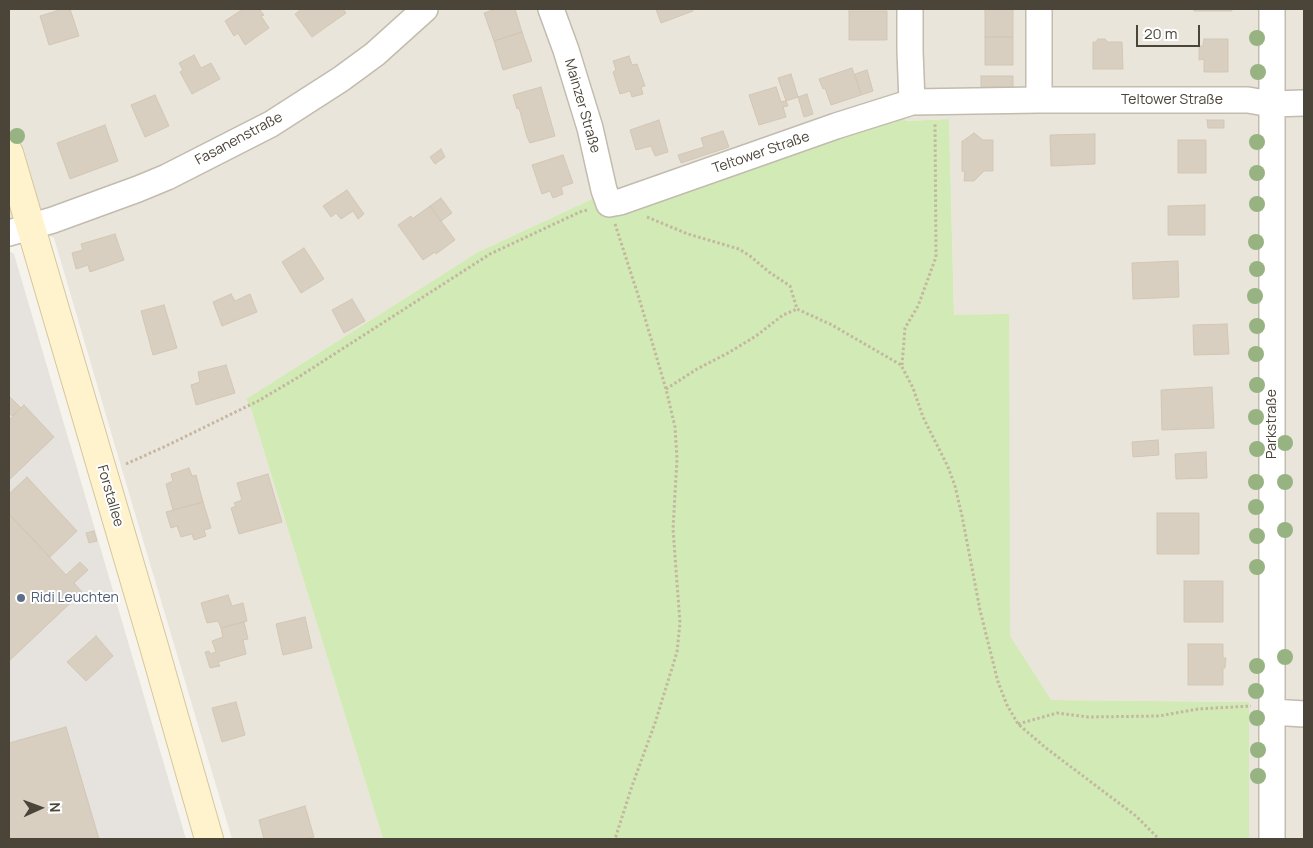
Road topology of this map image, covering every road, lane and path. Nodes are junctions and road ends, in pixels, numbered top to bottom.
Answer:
1 (425, 9) edge
2 (551, 9) edge
3 (910, 9) edge
4 (1039, 9) edge
5 (1272, 9) edge
6 (1039, 100) junction
7 (912, 102) junction
8 (1271, 104) junction
9 (1304, 104) edge
10 (935, 120) dead end
11 (9, 153) edge
12 (614, 203) junction
13 (20, 230) edge
14 (797, 309) junction
15 (902, 366) junction
16 (666, 390) junction
17 (126, 463) dead end
18 (1263, 709) junction
19 (1304, 714) edge
20 (1018, 724) junction
21 (209, 839) edge
22 (615, 839) edge
23 (1159, 839) edge
24 (1272, 839) edge

1 - 13 street, Fasanenstraße
2 - 12 street, Mainzer Straße
3 - 7 street
4 - 6 street
5 - 8 street, Parkstraße
6 - 7 street, Teltower Straße
6 - 8 street, Teltower Straße
7 - 12 street, Teltower Straße
8 - 9 street, Teltower Straße
8 - 18 street, Parkstraße
10 - 15 path
11 - 13 street, Forstallee
12 - 14 path
12 - 16 path
12 - 17 path
13 - 21 street, Forstallee
14 - 15 path
14 - 16 path
15 - 20 path
16 - 22 path
18 - 19 street
18 - 20 path
18 - 24 street, Parkstraße
20 - 23 path

